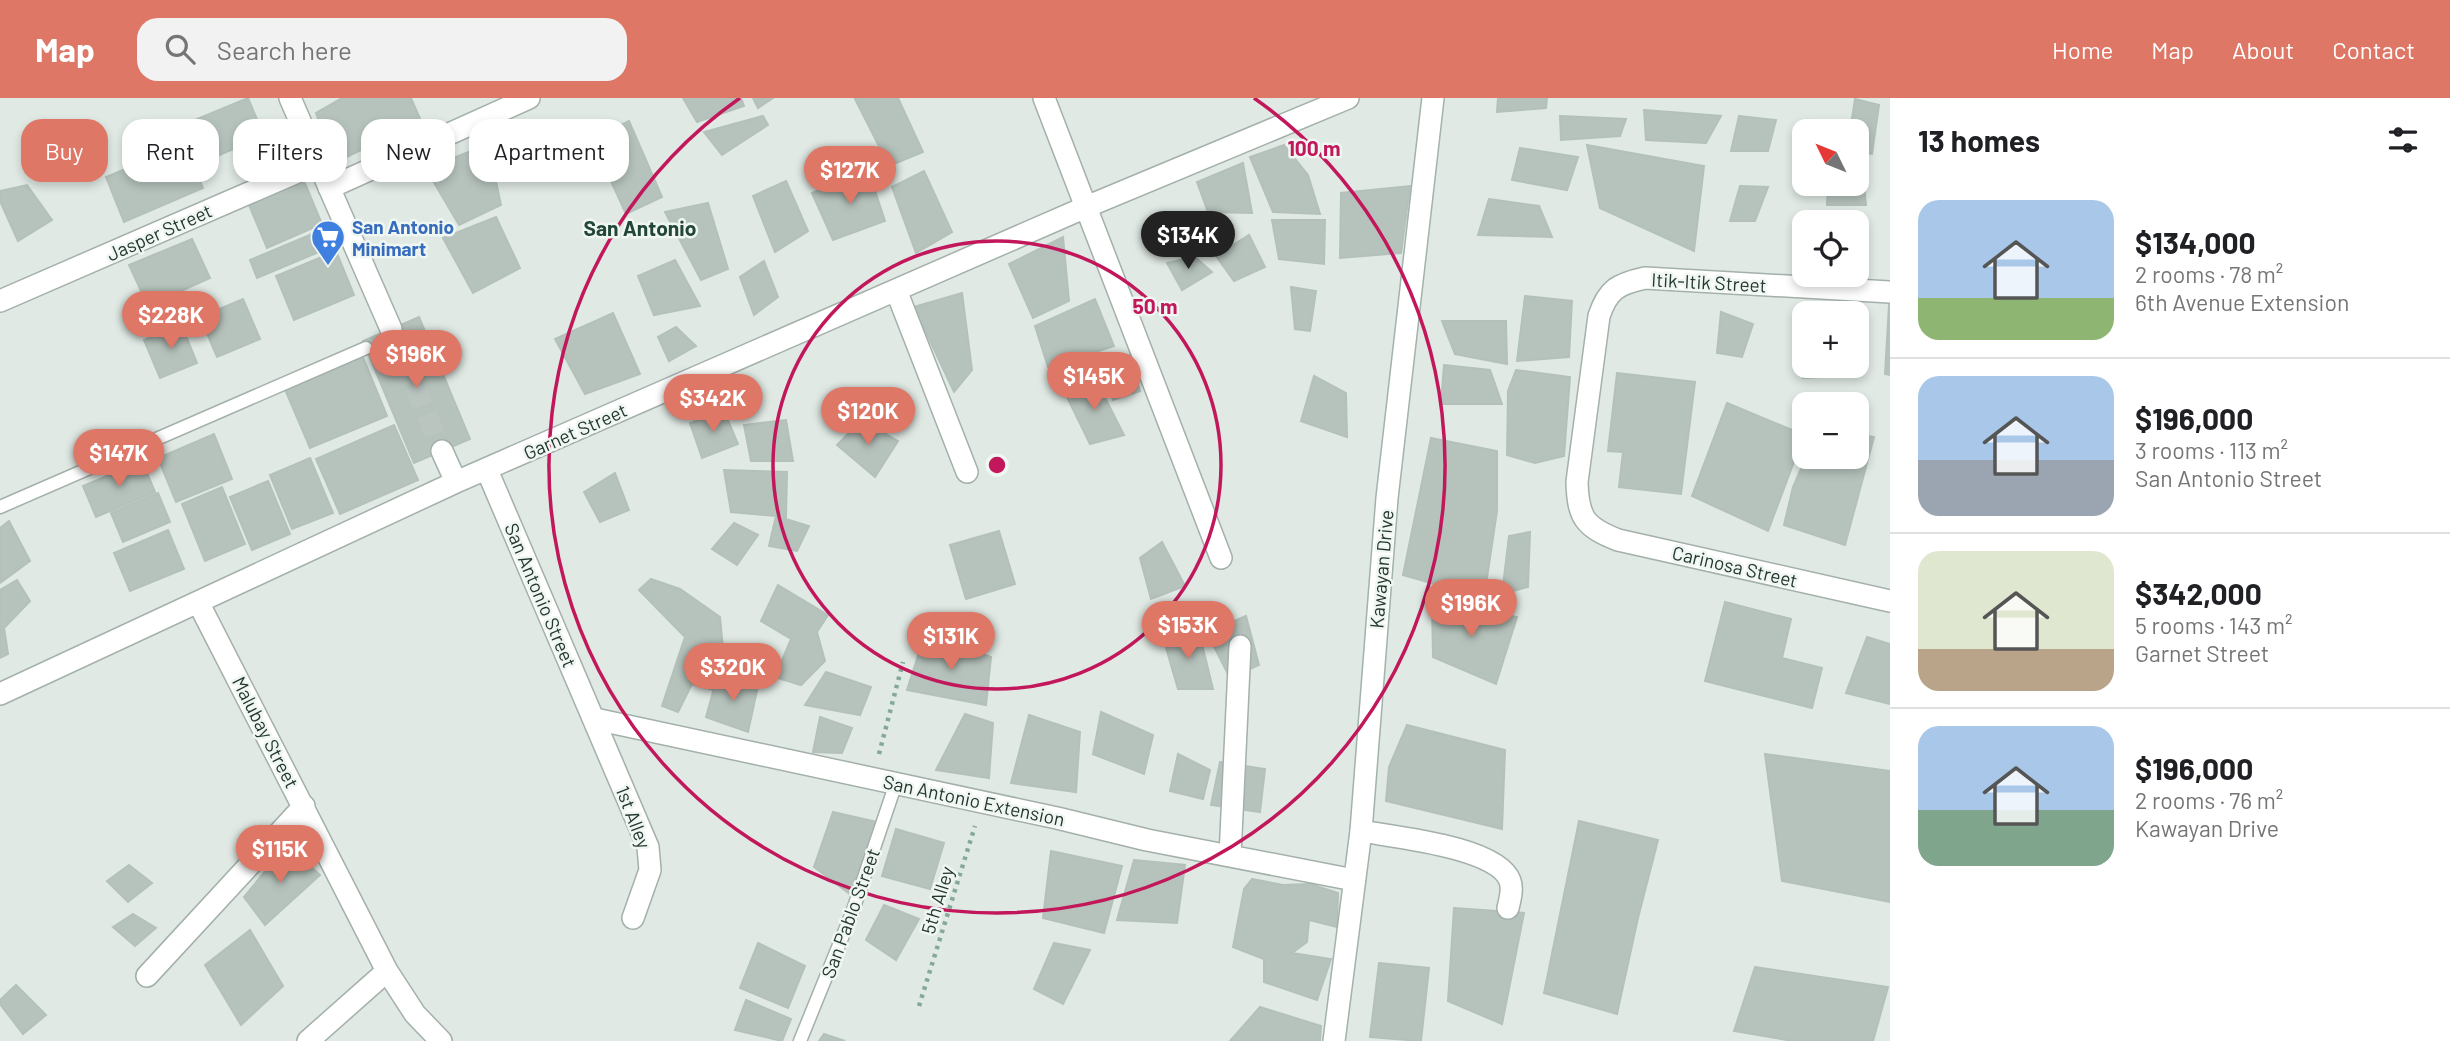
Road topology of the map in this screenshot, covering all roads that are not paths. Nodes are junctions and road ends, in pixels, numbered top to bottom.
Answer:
1 (290, 98) edge
2 (529, 98) edge
3 (1044, 98) edge
4 (1348, 98) edge
5 (1433, 98) edge
6 (299, 119) edge
7 (274, 182) edge
8 (326, 182) edge
9 (329, 188) junction
10 (1086, 207) junction
11 (896, 290) junction
12 (1890, 292) edge
13 (0, 301) edge
14 (391, 329) tunnel mouth
15 (366, 348) dead end
16 (442, 451) tunnel mouth
17 (487, 470) junction
18 (967, 472) dead end
19 (456, 482) junction
20 (0, 507) edge
21 (1586, 521) joint
22 (1221, 558) dead end
23 (1890, 601) edge
24 (198, 603) junction
25 (1240, 646) dead end
26 (0, 694) edge
27 (595, 719) junction
28 (896, 783) junction
29 (304, 806) junction
30 (1360, 831) junction
31 (1230, 856) junction
32 (1354, 880) junction
33 (1508, 908) dead end
34 (633, 918) dead end
35 (387, 971) junction
36 (147, 976) dead end
37 (308, 1041) edge
38 (441, 1041) edge
39 (800, 1041) edge
40 (1334, 1041) edge

1 - 6 street
2 - 9 street
3 - 10 street
4 - 10 street, Garnet Street
5 - 30 street, Kawayan Drive
7 - 13 street, Jasper Street
8 - 9 street
9 - 14 street
10 - 11 street, Garnet Street
10 - 22 street
11 - 17 street, Garnet Street
11 - 18 street
12 - 21 street, Itik-Itik Street
15 - 20 lane
16 - 19 street
17 - 19 street, Garnet Street
17 - 27 street, San Antonio Street
19 - 24 street, Garnet Street
21 - 23 street, Carinosa Street
24 - 26 street, Garnet Street
24 - 29 street, Malubay Street
25 - 31 street
27 - 28 street, San Antonio Extension
27 - 34 street, 1st Alley
28 - 31 street, San Antonio Extension
28 - 39 lane, San Pablo Street
29 - 35 street, Malubay Street
29 - 36 street
30 - 32 street, Kawayan Drive
30 - 33 street
31 - 32 street, San Antonio Extension
32 - 40 street, Kawayan Drive
35 - 37 street
35 - 38 street, Malubay Street

